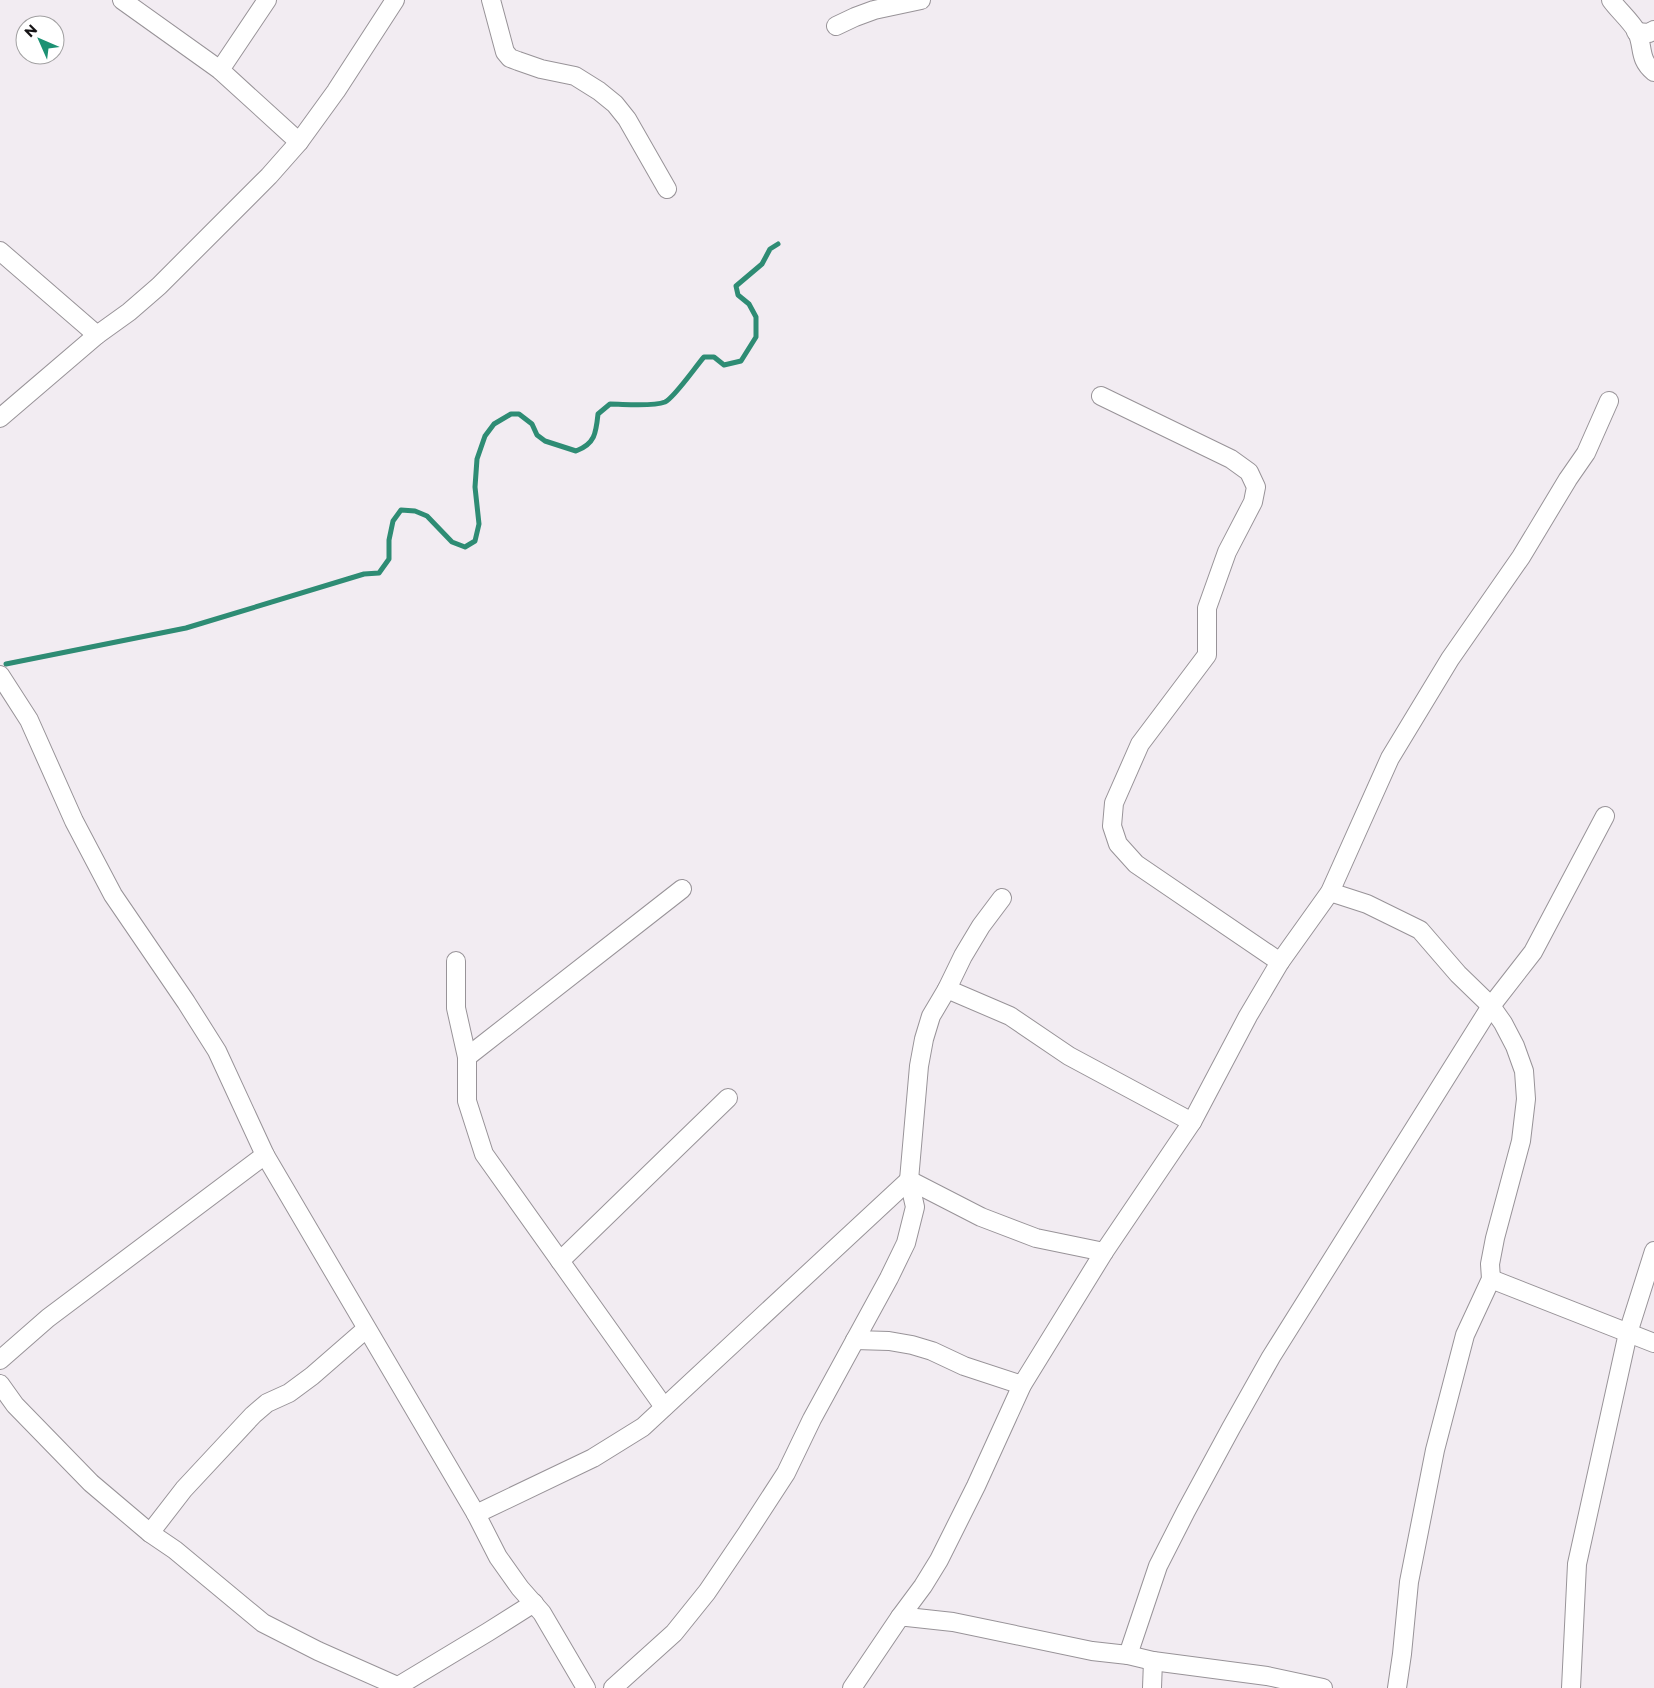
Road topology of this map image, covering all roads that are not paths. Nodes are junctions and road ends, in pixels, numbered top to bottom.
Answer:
1 (122, 0) edge
2 (267, 0) edge
3 (394, 0) edge
4 (491, 0) edge
5 (921, 0) edge
6 (1611, 0) edge
7 (836, 26) dead end
8 (1645, 31) edge
9 (220, 70) junction
10 (1654, 72) edge
11 (300, 142) junction
12 (667, 189) dead end
13 (0, 251) edge
14 (97, 335) junction
15 (1101, 396) dead end
16 (1609, 401) dead end
17 (0, 418) edge
18 (0, 675) edge
19 (1605, 816) dead end
20 (682, 889) dead end
21 (1330, 892) junction
22 (1002, 898) dead end
23 (456, 961) dead end
24 (1280, 962) junction
25 (947, 989) junction
26 (1490, 1006) junction
27 (467, 1057) junction
28 (728, 1098) dead end
29 (1192, 1122) junction
30 (265, 1155) junction
31 (909, 1180) junction
32 (1654, 1251) edge
33 (1104, 1252) junction
34 (560, 1261) junction
35 (1491, 1279) junction
36 (366, 1329) junction
37 (1628, 1334) junction
38 (855, 1340) junction
39 (1654, 1344) edge
40 (0, 1360) edge
41 (0, 1384) edge
42 (1022, 1385) junction
43 (664, 1407) junction
44 (476, 1514) junction
45 (150, 1533) junction
46 (534, 1603) junction
47 (900, 1617) junction
48 (1128, 1655) junction
49 (1153, 1661) junction
50 (396, 1687) edge
51 (586, 1688) edge
52 (613, 1688) edge
53 (852, 1688) edge
54 (1152, 1688) edge
55 (1322, 1688) edge
56 (1396, 1688) edge
57 (1571, 1688) edge

1 - 9 street
2 - 9 street
3 - 11 street
4 - 12 street
5 - 7 street
6 - 8 street
8 - 10 street
9 - 11 street
11 - 14 street
13 - 14 street
14 - 17 street
15 - 24 street
16 - 21 street
18 - 30 street
19 - 26 street
20 - 27 street
21 - 24 street
21 - 26 street
22 - 25 street
23 - 27 street
24 - 29 street
25 - 29 street
25 - 31 street
26 - 35 street
26 - 48 street
27 - 34 street
28 - 34 street
29 - 33 street
30 - 36 street
30 - 40 street
31 - 33 street
31 - 38 street
31 - 43 street
32 - 37 street
33 - 42 street
34 - 43 street
35 - 37 street
35 - 56 street
36 - 44 street
36 - 45 street
37 - 39 street
37 - 57 street
38 - 42 street
38 - 52 street
41 - 45 street
42 - 47 street
43 - 44 street
44 - 46 street
45 - 50 street
46 - 50 street
46 - 51 street
47 - 48 street
47 - 53 street
48 - 49 street
49 - 54 street
49 - 55 street

